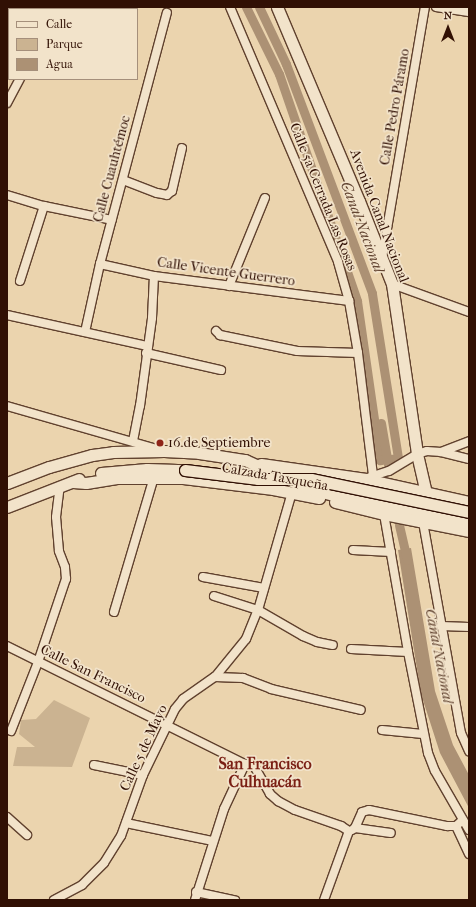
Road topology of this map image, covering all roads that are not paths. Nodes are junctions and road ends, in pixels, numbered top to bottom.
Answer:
1 (230, 7) edge
2 (277, 7) edge
3 (425, 7) edge
4 (436, 7) edge
5 (469, 12) edge
6 (167, 13) dead end
7 (19, 80) edge
8 (7, 103) edge
9 (182, 148) dead end
10 (123, 180) junction
11 (7, 195) edge
12 (265, 198) dead end
13 (44, 206) junction
14 (112, 220) junction
15 (382, 258) junction
16 (100, 264) junction
17 (154, 276) junction
18 (20, 281) dead end
19 (392, 284) junction
20 (229, 286) junction
21 (349, 301) junction
22 (469, 312) edge
23 (7, 315) edge
24 (216, 331) dead end
25 (85, 332) junction
26 (147, 350) junction
27 (358, 353) junction
28 (221, 370) dead end
29 (7, 406) edge
30 (469, 441) edge
31 (134, 442) junction
32 (164, 451) junction
33 (441, 452) junction
34 (417, 454) junction
35 (469, 459) edge
36 (257, 464) junction
37 (154, 477) junction
38 (370, 477) junction
39 (73, 482) junction
40 (7, 483) edge
41 (60, 486) junction
42 (292, 492) junction
43 (426, 493) junction
44 (469, 502) edge
45 (7, 507) edge
46 (469, 512) edge
47 (384, 514) junction
48 (423, 522) junction
49 (469, 522) edge
50 (469, 531) edge
51 (353, 550) dead end
52 (391, 552) junction
53 (203, 577) dead end
54 (264, 588) junction
55 (214, 596) dead end
56 (258, 610) junction
57 (114, 612) dead end
58 (441, 626) junction
59 (469, 627) edge
60 (333, 645) dead end
61 (7, 646) edge
62 (351, 649) dead end
63 (408, 652) junction
64 (38, 662) junction
65 (215, 677) junction
66 (361, 710) dead end
67 (166, 725) junction
68 (382, 730) dead end
69 (11, 731) dead end
70 (423, 734) junction
71 (469, 751) edge
72 (245, 764) junction
73 (94, 765) dead end
74 (143, 775) junction
75 (7, 817) edge
76 (463, 820) junction
77 (126, 823) junction
78 (456, 826) junction
79 (352, 829) junction
80 (469, 830) edge
81 (391, 833) dead end
82 (27, 835) dead end
83 (213, 841) junction
84 (469, 854) edge
85 (196, 896) edge
86 (57, 899) edge
87 (235, 900) edge
88 (324, 900) edge

1 - 21 street, Calle 5a Cerrada Las Rosas
2 - 15 main road, Avenida Canal Nacional
3 - 15 street, Calle Pedro Páramo
4 - 5 street
6 - 10 street, Calle Cuauhtémoc
7 - 8 street
9 - 10 street
10 - 14 street, Calle Cuauhtémoc
11 - 13 street
12 - 20 street
13 - 14 street
13 - 18 street
14 - 16 street, Calle Cuauhtémoc
15 - 19 main road, Avenida Canal Nacional
16 - 17 street, Calle Vicente Guerrero
16 - 25 street, Calle Cuauhtémoc
17 - 20 street, Calle Vicente Guerrero
17 - 26 street
19 - 22 street
19 - 34 main road, Avenida Canal Nacional
20 - 21 street, Calle Vicente Guerrero
21 - 27 street, Calle 5a Cerrada Las Rosas
23 - 25 street
24 - 27 street
25 - 26 street
26 - 28 street
26 - 31 street
27 - 38 street, Calle 5a Cerrada Las Rosas
29 - 31 street
30 - 33 street
31 - 32 street
32 - 36 main road, Calzada Taxqueña
32 - 40 main road, Calzada Taxqueña
33 - 34 street
33 - 35 street
34 - 38 street
34 - 43 main road, Avenida Canal Nacional
36 - 38 main road, Calzada Taxqueña
36 - 49 main road, Calzada Taxqueña
37 - 39 main road, Calzada Taxqueña
37 - 42 main road, Calzada Taxqueña
37 - 57 street
38 - 43 main road, Calzada Taxqueña
39 - 41 main road, Calzada Taxqueña
39 - 46 main road, Calzada Taxqueña, bridge
41 - 45 main road, Calzada Taxqueña
41 - 64 street
42 - 47 main road, Calzada Taxqueña
42 - 54 street, Calle 5 de Mayo
43 - 44 main road, Calzada Taxqueña
47 - 48 main road, Calzada Taxqueña
47 - 52 street
48 - 50 main road, Calzada Taxqueña
48 - 58 street
51 - 52 street
52 - 63 street
53 - 54 street
54 - 56 street, Calle 5 de Mayo
55 - 56 street
56 - 60 street
56 - 65 street, Calle 5 de Mayo
58 - 59 street
58 - 71 street
61 - 64 street, Calle San Francisco
62 - 63 street
63 - 70 street
64 - 67 street, Calle San Francisco
64 - 69 street
65 - 66 street
65 - 67 street, Calle 5 de Mayo
67 - 72 street, Calle San Francisco
67 - 74 street, Calle 5 de Mayo
68 - 70 street
70 - 76 street
72 - 79 street, Calle San Francisco
72 - 83 street
73 - 74 street
74 - 77 street, Calle 5 de Mayo
75 - 82 street
76 - 78 street
76 - 80 street
77 - 83 street
77 - 86 street, Calle 5 de Mayo
78 - 79 street
78 - 84 street
79 - 81 street, Calle San Francisco
79 - 88 street
83 - 85 street
85 - 87 street

